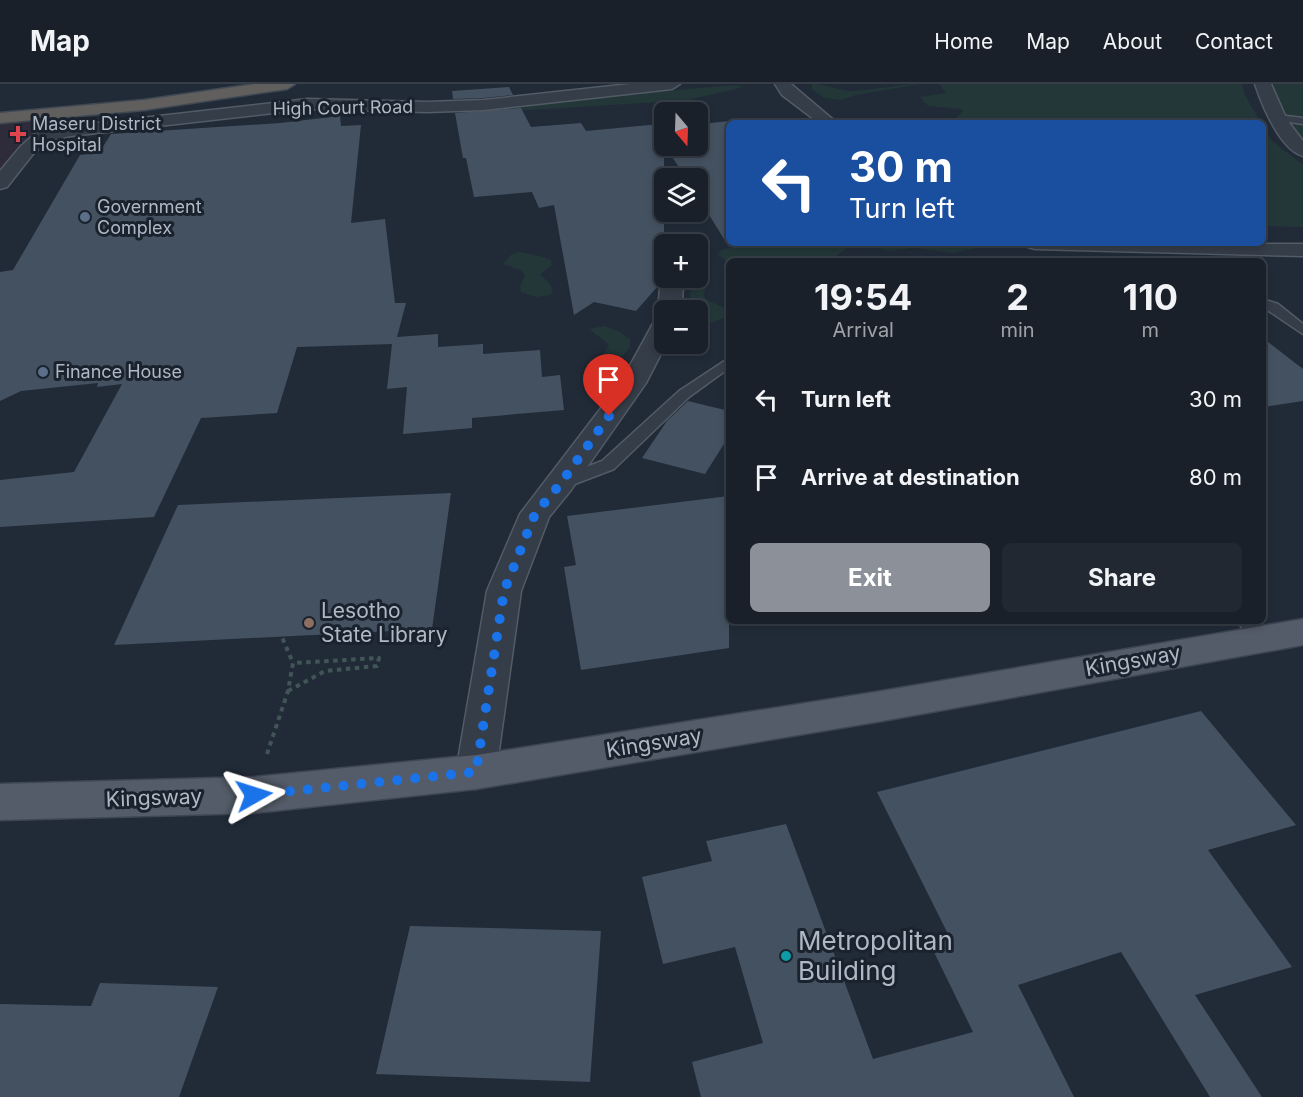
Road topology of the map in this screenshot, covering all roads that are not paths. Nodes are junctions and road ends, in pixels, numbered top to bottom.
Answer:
1 (226, 84) edge
2 (288, 84) edge
3 (672, 84) edge
4 (783, 84) edge
5 (1263, 84) edge
6 (0, 108) edge
7 (0, 118) edge
8 (1278, 118) junction
9 (825, 120) edge
10 (1303, 121) edge
11 (1300, 146) edge
12 (0, 183) edge
13 (1150, 246) edge
14 (1303, 250) edge
15 (1266, 304) edge
16 (1303, 330) edge
17 (654, 342) edge
18 (726, 364) edge
19 (561, 483) junction
20 (1254, 630) edge
21 (1303, 632) edge
22 (476, 772) junction
23 (0, 802) edge

1 - 6 highway
2 - 7 highway
3 - 12 street, High Court Road
4 - 9 street
5 - 8 street
8 - 10 lane
8 - 11 street
13 - 14 street
15 - 16 lane
17 - 19 street
18 - 19 lane
19 - 22 street
20 - 21 main road, Kingsway
20 - 22 main road, Kingsway
22 - 23 main road, Kingsway

